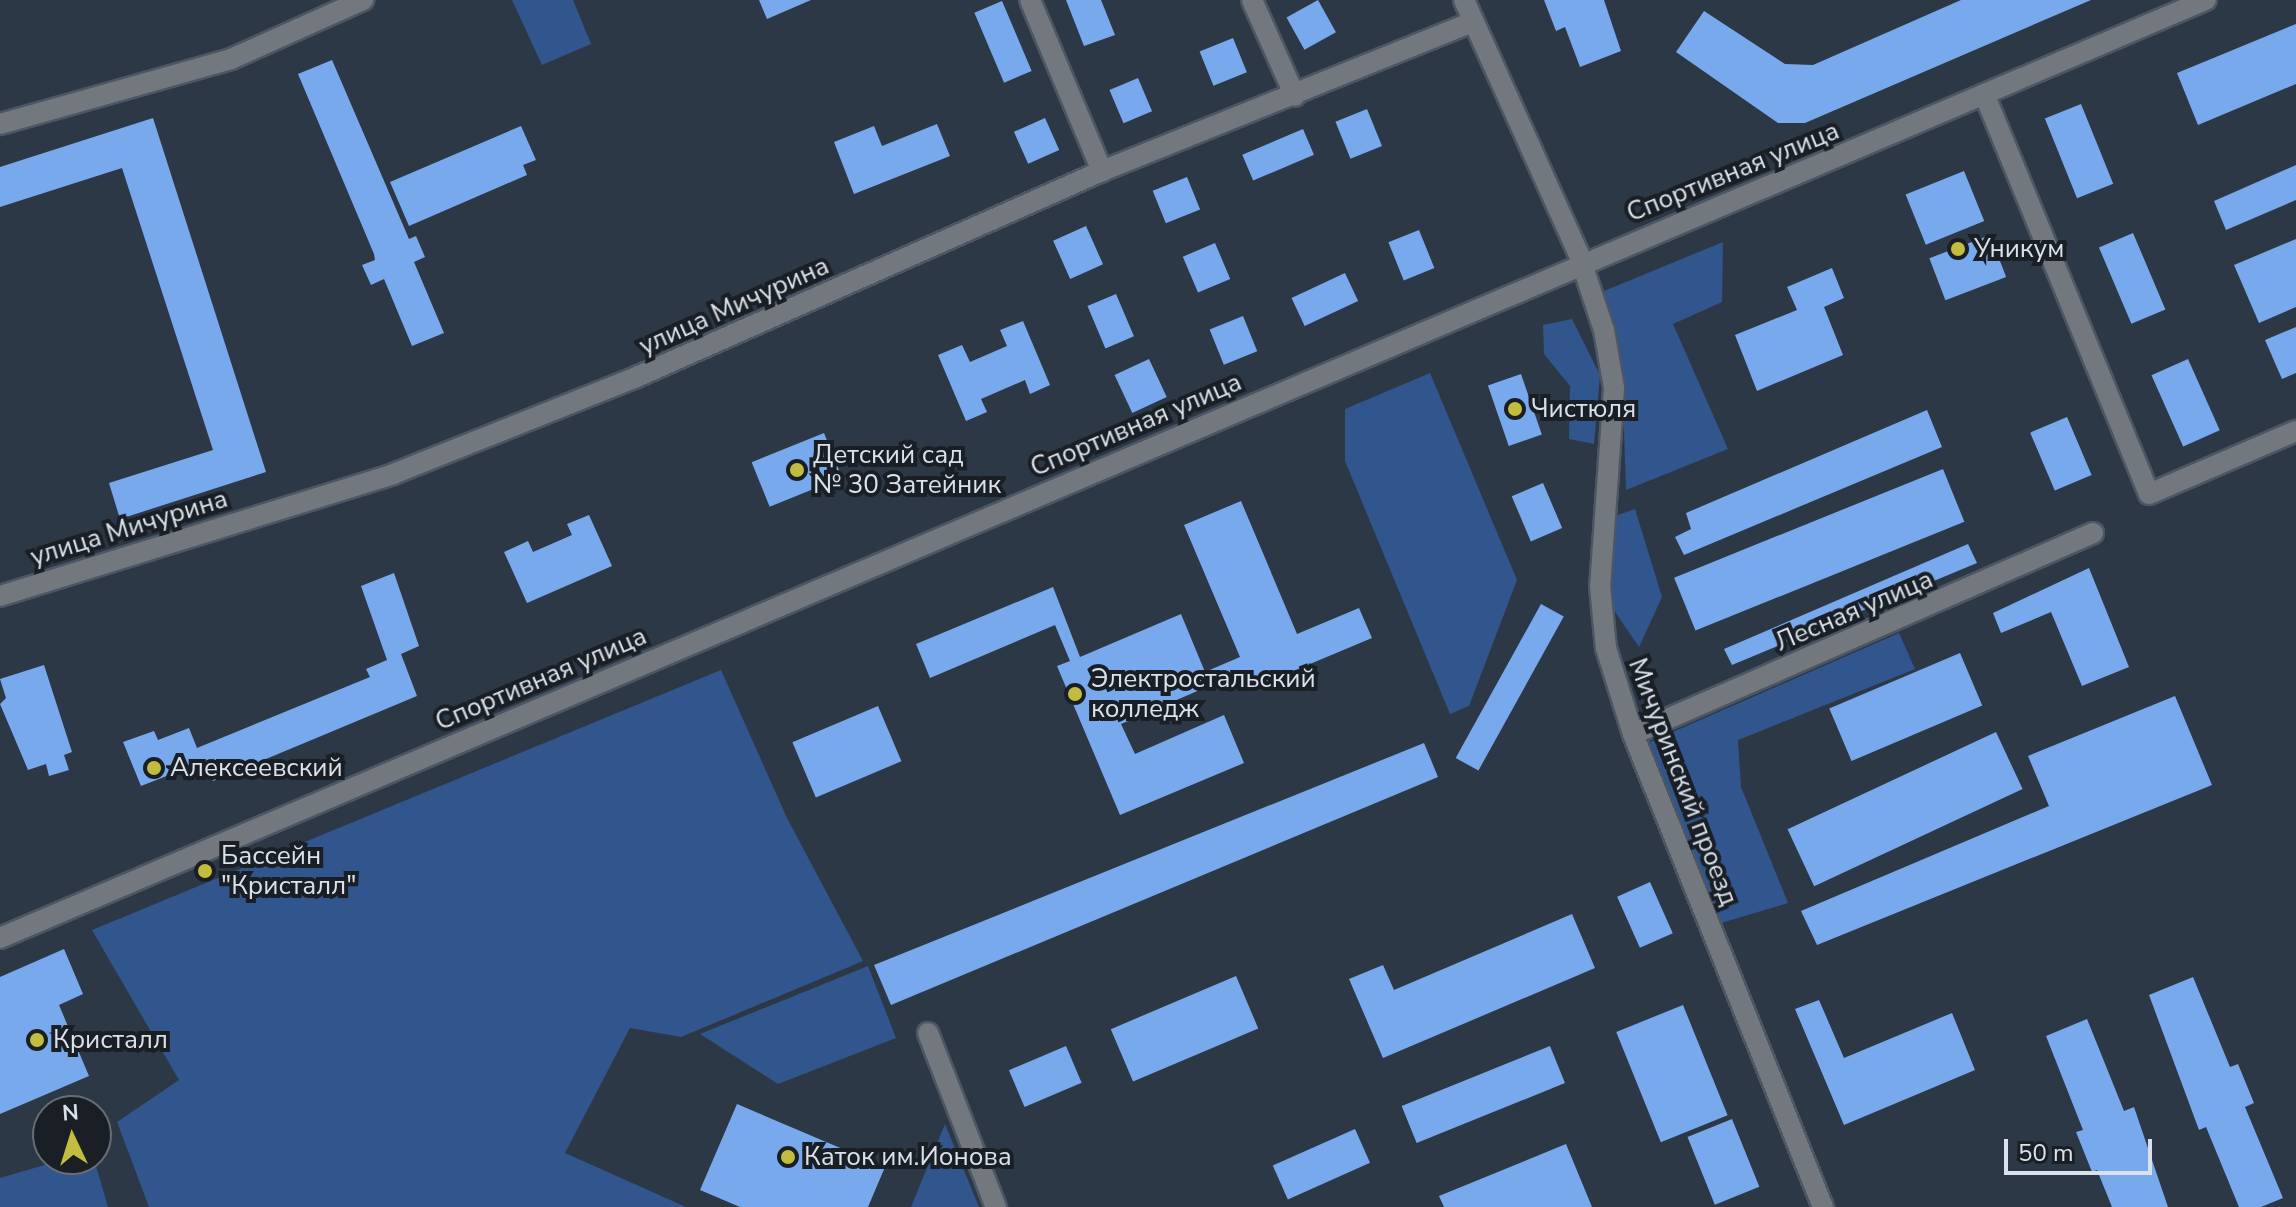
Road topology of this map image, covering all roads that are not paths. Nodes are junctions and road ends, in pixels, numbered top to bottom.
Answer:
1 (363, 0) edge
2 (1030, 0) edge
3 (1252, 0) edge
4 (1464, 0) edge
5 (2206, 0) edge
6 (1473, 22) junction
7 (1295, 96) junction
8 (1985, 96) junction
9 (0, 124) edge
10 (1102, 171) junction
11 (1582, 262) junction
12 (2296, 431) edge
13 (2093, 533) dead end
14 (0, 596) edge
15 (1633, 734) junction
16 (0, 938) edge
17 (928, 1033) dead end
18 (996, 1207) edge
19 (1823, 1207) edge

1 - 9 street
2 - 10 street
3 - 7 street
4 - 6 street, Мичуринский проезд
5 - 8 street, Спортивная улица
6 - 7 street, улица Мичурина
6 - 11 street, Мичуринский проезд
7 - 10 street, улица Мичурина
8 - 11 street, Спортивная улица
8 - 12 street
10 - 14 street, улица Мичурина
11 - 15 street, Мичуринский проезд
11 - 16 street, Спортивная улица
13 - 15 street, Лесная улица
15 - 19 street, Мичуринский проезд
17 - 18 street

